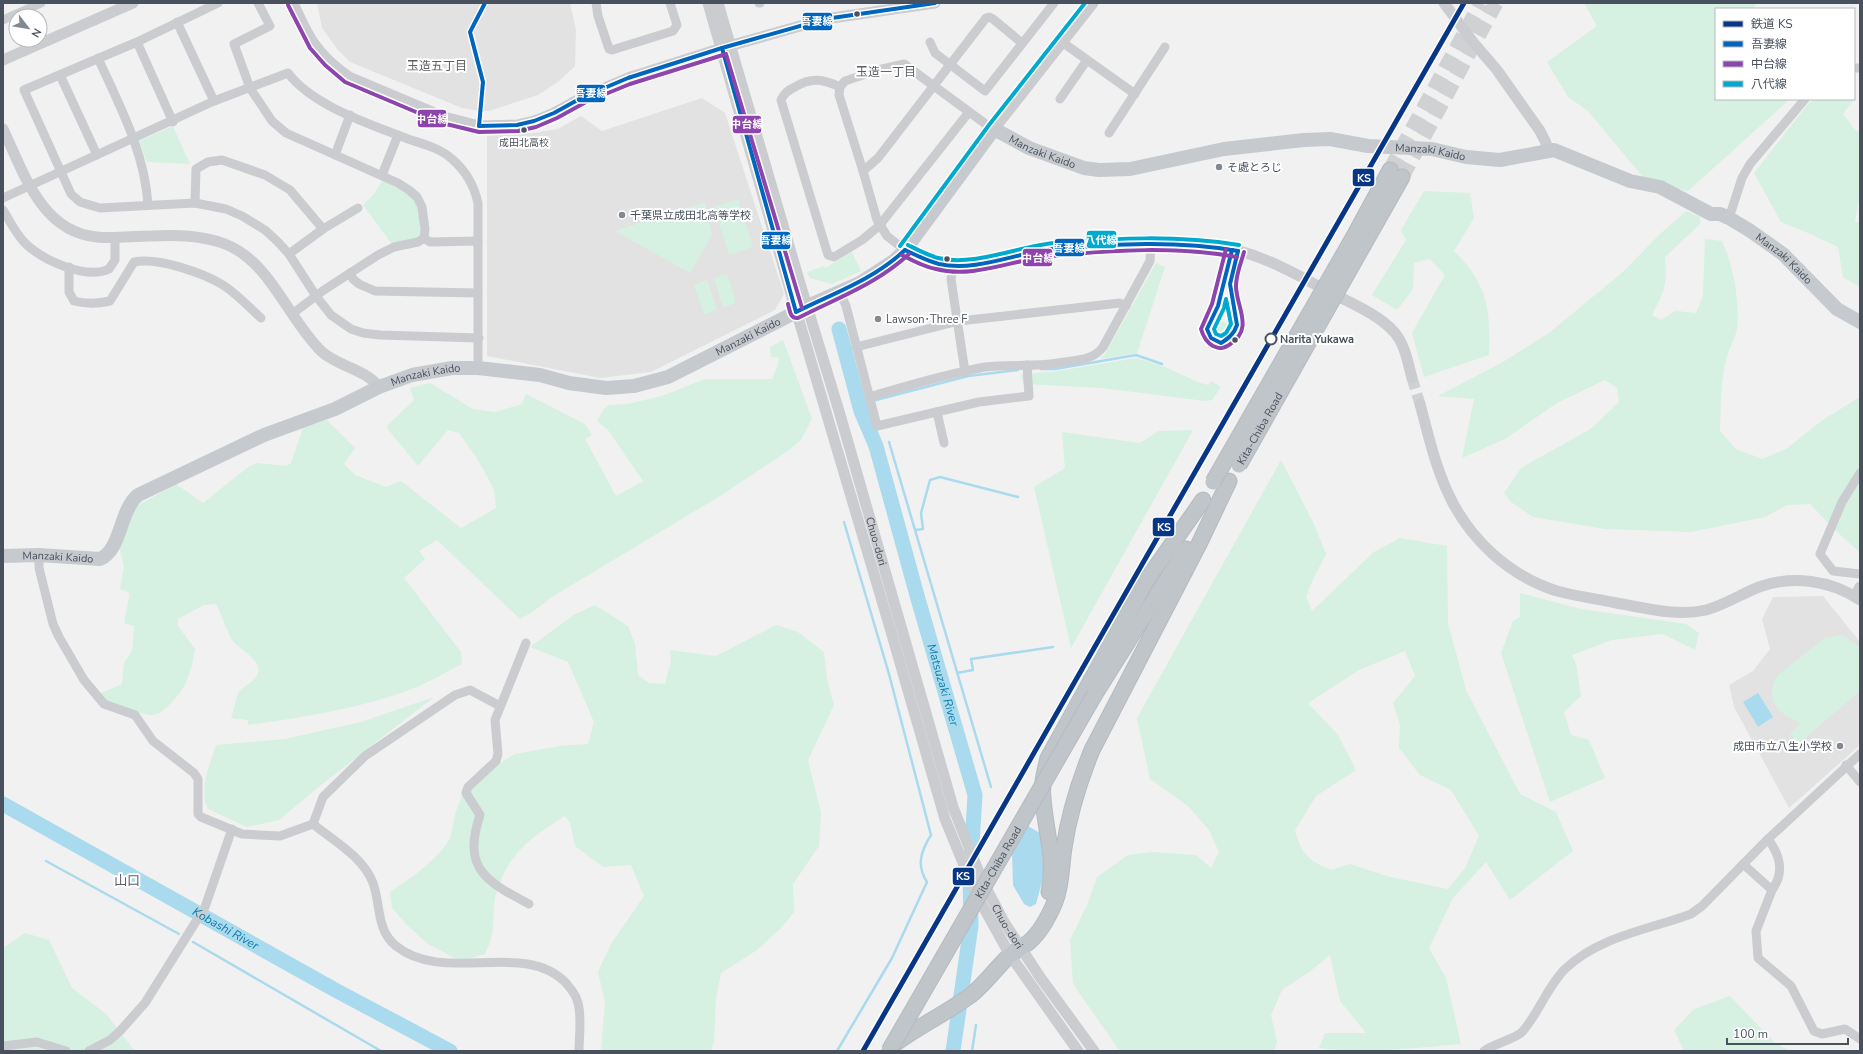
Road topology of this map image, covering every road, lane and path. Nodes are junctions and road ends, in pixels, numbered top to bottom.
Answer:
1 (41, 3) edge
2 (133, 3) edge
3 (218, 3) edge
4 (258, 3) edge
5 (293, 3) edge
6 (596, 3) edge
7 (670, 3) edge
8 (708, 3) edge
9 (718, 3) edge
10 (935, 3) edge
11 (1093, 3) edge
12 (1444, 3) edge
13 (1050, 4) edge
14 (879, 7) edge
15 (3, 20) edge
16 (177, 22) junction
17 (138, 42) junction
18 (930, 42) dead end
19 (1062, 42) junction
20 (1022, 43) junction
21 (726, 47) junction
22 (1166, 47) dead end
23 (98, 58) junction
24 (3, 60) edge
25 (1087, 60) junction
26 (950, 64) junction
27 (60, 74) junction
28 (934, 85) junction
29 (840, 87) junction
30 (250, 88) junction
31 (1135, 94) junction
32 (1060, 99) dead end
33 (1804, 100) edge
34 (214, 101) junction
35 (969, 112) junction
36 (350, 115) junction
37 (173, 122) junction
38 (3, 128) edge
39 (994, 129) junction
40 (1109, 133) dead end
41 (398, 135) junction
42 (134, 139) junction
43 (1548, 151) junction
44 (97, 155) junction
45 (335, 155) junction
46 (59, 171) junction
47 (863, 171) junction
48 (1396, 174) tunnel mouth
49 (382, 175) junction
50 (30, 185) junction
51 (3, 198) edge
52 (195, 203) junction
53 (148, 205) junction
54 (358, 208) dead end
55 (3, 210) edge
56 (1729, 218) junction
57 (879, 226) junction
58 (323, 229) junction
59 (115, 237) junction
60 (424, 238) junction
61 (478, 241) junction
62 (1358, 241) junction
63 (1151, 243) junction
64 (905, 250) junction
65 (289, 254) junction
66 (953, 266) junction
67 (69, 268) junction
68 (350, 273) junction
69 (840, 292) junction
70 (478, 293) junction
71 (316, 296) junction
72 (1126, 306) junction
73 (802, 309) junction
74 (292, 314) junction
75 (261, 318) dead end
76 (959, 321) junction
77 (1860, 322) edge
78 (478, 338) junction
79 (856, 347) junction
80 (1027, 365) junction
81 (478, 368) junction
82 (965, 372) junction
83 (1412, 378) tunnel mouth
84 (379, 387) junction
85 (869, 397) junction
86 (1420, 404) tunnel mouth
87 (937, 412) junction
88 (944, 443) dead end
89 (1860, 473) edge
90 (1229, 481) junction
91 (1203, 500) junction
92 (39, 555) junction
93 (3, 556) edge
94 (1860, 574) edge
95 (1858, 594) edge
96 (526, 643) dead end
97 (1107, 674) junction
98 (1092, 690) junction
99 (500, 706) junction
100 (1860, 754) edge
101 (1846, 765) junction
102 (1860, 782) edge
103 (313, 824) junction
104 (232, 829) junction
105 (1768, 839) junction
106 (1743, 864) junction
107 (1772, 890) junction
108 (529, 904) dead end
109 (999, 925) junction
110 (1015, 951) junction
111 (1860, 1039) edge
112 (3, 1046) edge
113 (66, 1051) edge
114 (89, 1051) edge
115 (579, 1051) edge
116 (884, 1051) edge
117 (889, 1051) edge
118 (1078, 1051) edge
119 (1094, 1051) edge
120 (1484, 1051) edge

1 - 15 street
2 - 24 street
3 - 16 street
4 - 30 street
5 - 21 street
6 - 7 street
8 - 21 street, Chuo-dori
9 - 21 street, Chuo-dori
10 - 14 street
11 - 19 street
12 - 43 street
13 - 20 street
14 - 21 street
16 - 17 street
16 - 34 street
17 - 23 street
17 - 37 street
18 - 26 street
19 - 25 street
19 - 39 street
20 - 26 street
20 - 26 street
21 - 73 street, Chuo-dori
22 - 31 street
23 - 27 street
23 - 42 street
25 - 31 street
25 - 32 street
26 - 28 street
27 - 44 street
27 - 46 street
28 - 29 street
28 - 35 street
28 - 47 street
29 - 47 street
29 - 57 street
30 - 34 street
30 - 36 street
30 - 45 street
31 - 40 street
33 - 56 street
34 - 37 street
35 - 39 street
35 - 57 street
36 - 41 street
36 - 45 street
37 - 42 street
38 - 50 street
39 - 43 main road, Manzaki Kaido
39 - 64 main road, Manzaki Kaido
41 - 49 street
41 - 61 street
42 - 44 street
42 - 53 street
43 - 56 main road, Manzaki Kaido
44 - 46 street
45 - 49 street
46 - 50 street
46 - 53 street
47 - 57 street
48 - 62 highway, Kita-Chiba Road
49 - 60 street
50 - 51 street
50 - 59 street
52 - 53 street
52 - 58 street
52 - 65 street
54 - 58 street
55 - 67 street
56 - 77 main road, Manzaki Kaido
57 - 64 street
58 - 65 street
59 - 67 street
59 - 74 street
60 - 61 street
60 - 68 street
61 - 70 street
62 - 90 highway, Kita-Chiba Road, bridge
62 - 91 highway, Kita-Chiba Road, bridge
63 - 66 street
63 - 72 street
63 - 83 street
64 - 66 street
64 - 69 main road, Manzaki Kaido
65 - 71 street
66 - 76 street
67 - 75 street
68 - 70 street
68 - 71 street
69 - 73 main road, Manzaki Kaido
69 - 79 street
70 - 78 street
71 - 74 street
71 - 78 street
72 - 76 street
72 - 80 street
73 - 81 main road, Manzaki Kaido
73 - 109 street, Chuo-dori
73 - 109 street, Chuo-dori
74 - 84 street
76 - 79 street
76 - 82 street
78 - 81 street
79 - 85 street
80 - 82 street
80 - 87 street
81 - 84 main road, Manzaki Kaido
82 - 85 street
84 - 92 main road, Manzaki Kaido
85 - 87 street
86 - 95 street
87 - 88 street
89 - 94 street
90 - 97 highway, Kita-Chiba Road
90 - 110 highway
91 - 97 highway, Kita-Chiba Road
91 - 98 highway
92 - 93 main road, Manzaki Kaido
92 - 104 street
96 - 99 street
97 - 98 highway, Kita-Chiba Road
98 - 110 highway, bridge
98 - 117 highway, Kita-Chiba Road, bridge
99 - 103 street
99 - 108 street
100 - 101 street
101 - 102 street
101 - 105 street
103 - 104 street
103 - 115 street
104 - 114 street
105 - 106 street
105 - 107 street
106 - 107 street
106 - 120 street
107 - 111 street
109 - 110 street, Chuo-dori
110 - 116 highway, bridge
110 - 118 street, Chuo-dori
110 - 119 street, Chuo-dori
112 - 113 street

